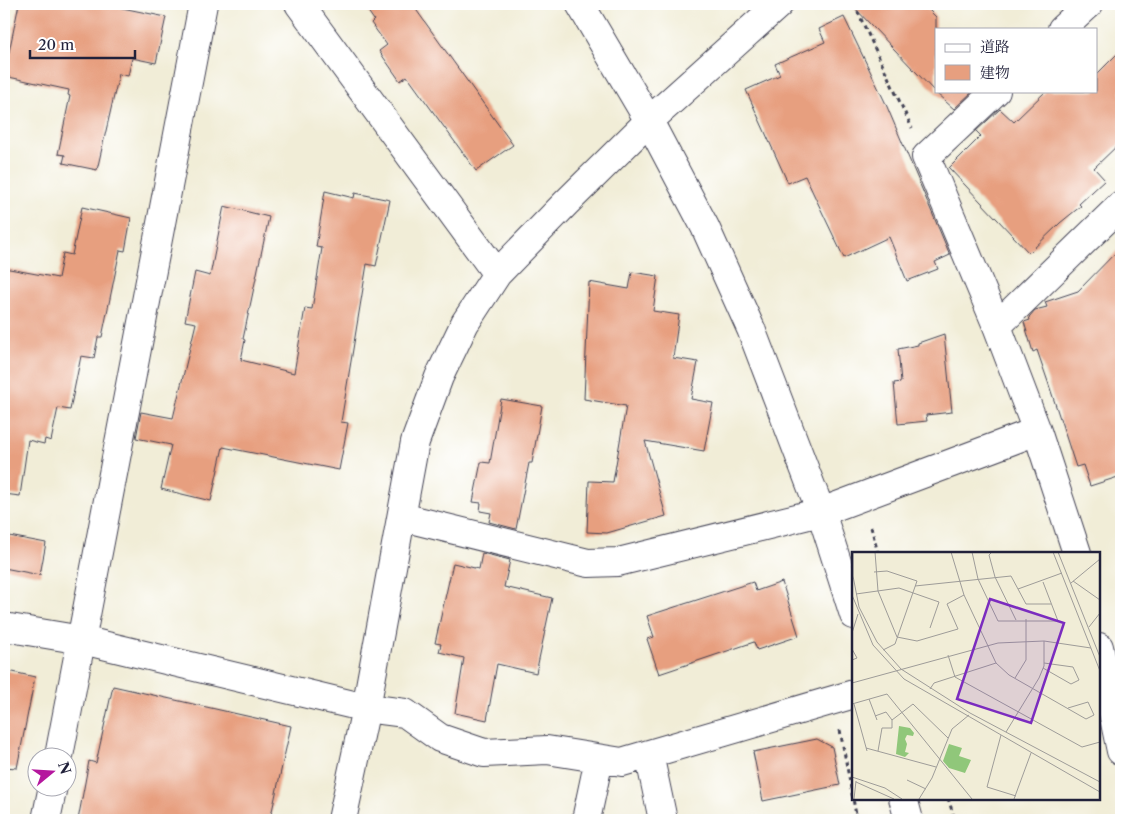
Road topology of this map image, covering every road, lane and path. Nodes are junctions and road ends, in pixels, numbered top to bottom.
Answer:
1 (204, 4) edge
2 (299, 4) edge
3 (580, 4) edge
4 (779, 4) edge
5 (854, 4) edge
6 (1088, 4) edge
7 (1063, 28) edge
8 (995, 92) edge
9 (650, 121) junction
10 (926, 158) junction
11 (1121, 205) edge
12 (497, 274) junction
13 (997, 326) junction
14 (1037, 430) junction
15 (821, 512) junction
16 (402, 516) junction
17 (868, 518) dead end
18 (878, 552) edge
19 (1077, 552) edge
20 (852, 609) edge
21 (4, 626) edge
22 (82, 640) junction
23 (1100, 652) edge
24 (852, 695) edge
25 (366, 708) junction
26 (838, 722) dead end
27 (61, 746) edge
28 (1121, 751) edge
29 (649, 754) junction
30 (598, 759) junction
31 (852, 794) edge
32 (51, 796) edge
33 (853, 799) edge
34 (903, 799) edge
35 (948, 799) edge
36 (46, 820) edge
37 (342, 820) edge
38 (586, 820) edge
39 (663, 820) edge
40 (857, 820) edge
41 (908, 820) edge
42 (955, 820) edge

1 - 22 street
2 - 12 street
3 - 9 street
4 - 9 street
5 - 10 path
6 - 7 street
8 - 10 street
9 - 12 street
9 - 15 street
10 - 13 street
11 - 13 street
12 - 16 street
13 - 14 street
14 - 15 street
14 - 19 street
15 - 16 street
15 - 20 street
16 - 25 street
17 - 18 path
21 - 22 street
22 - 25 street
22 - 27 street
23 - 28 street
24 - 29 street
25 - 30 street
25 - 37 street
26 - 31 path
29 - 30 street
29 - 39 street
30 - 38 street
32 - 36 street
33 - 40 path
34 - 41 street
35 - 42 path

